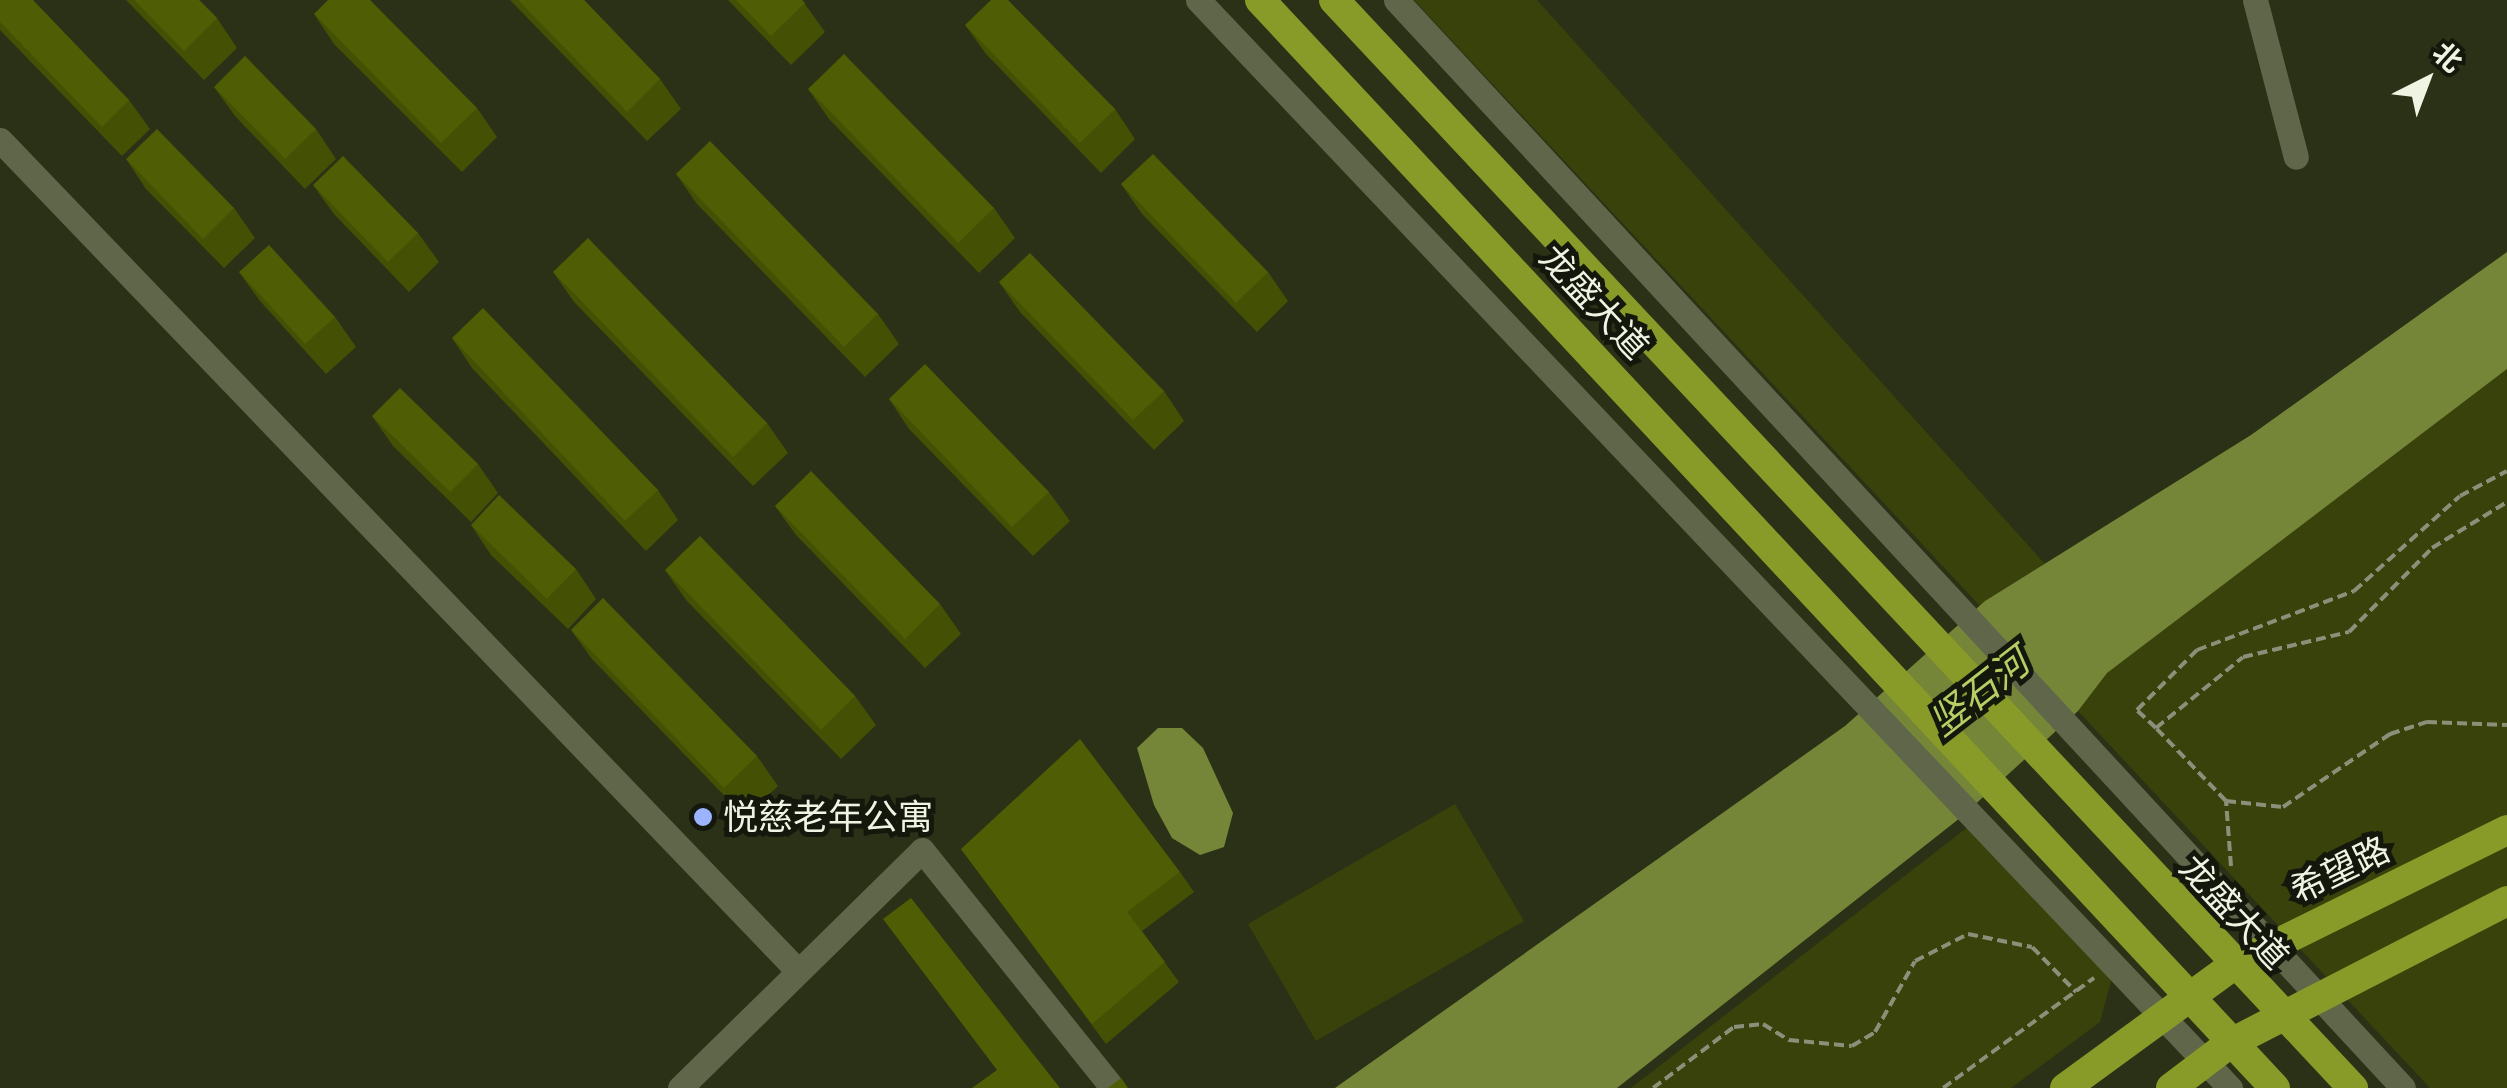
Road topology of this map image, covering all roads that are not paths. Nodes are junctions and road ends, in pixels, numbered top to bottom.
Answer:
1 (1198, 0) edge
2 (1260, 0) edge
3 (1334, 0) edge
4 (1396, 0) edge
5 (2255, 0) edge
6 (0, 140) edge
7 (2296, 158) dead end
8 (2507, 830) edge
9 (2507, 901) edge
10 (2264, 948) junction
11 (2232, 966) junction
12 (797, 970) junction
13 (2316, 1000) junction
14 (2173, 1006) junction
15 (2283, 1020) junction
16 (2229, 1044) junction
17 (2204, 1062) junction
18 (680, 1088) edge
19 (1114, 1088) edge
20 (2064, 1088) edge
21 (2170, 1088) edge
22 (2230, 1088) edge
23 (2274, 1088) edge
24 (2353, 1088) edge
25 (2403, 1088) edge

1 - 14 street
2 - 14 main road, 龙盛大道
3 - 11 main road, 龙盛大道
4 - 10 street
5 - 7 street
6 - 12 street
8 - 10 main road, 希望路
9 - 13 main road
10 - 11 main road, 希望路
10 - 13 street
11 - 14 main road, 希望路
11 - 15 main road, 龙盛大道
12 - 18 street
12 - 19 street
13 - 15 main road
13 - 25 street
14 - 16 main road
14 - 17 street
14 - 20 main road, 希望路
15 - 16 main road
15 - 24 main road, 龙盛大道
16 - 17 main road
16 - 23 main road
17 - 21 main road
17 - 22 street

